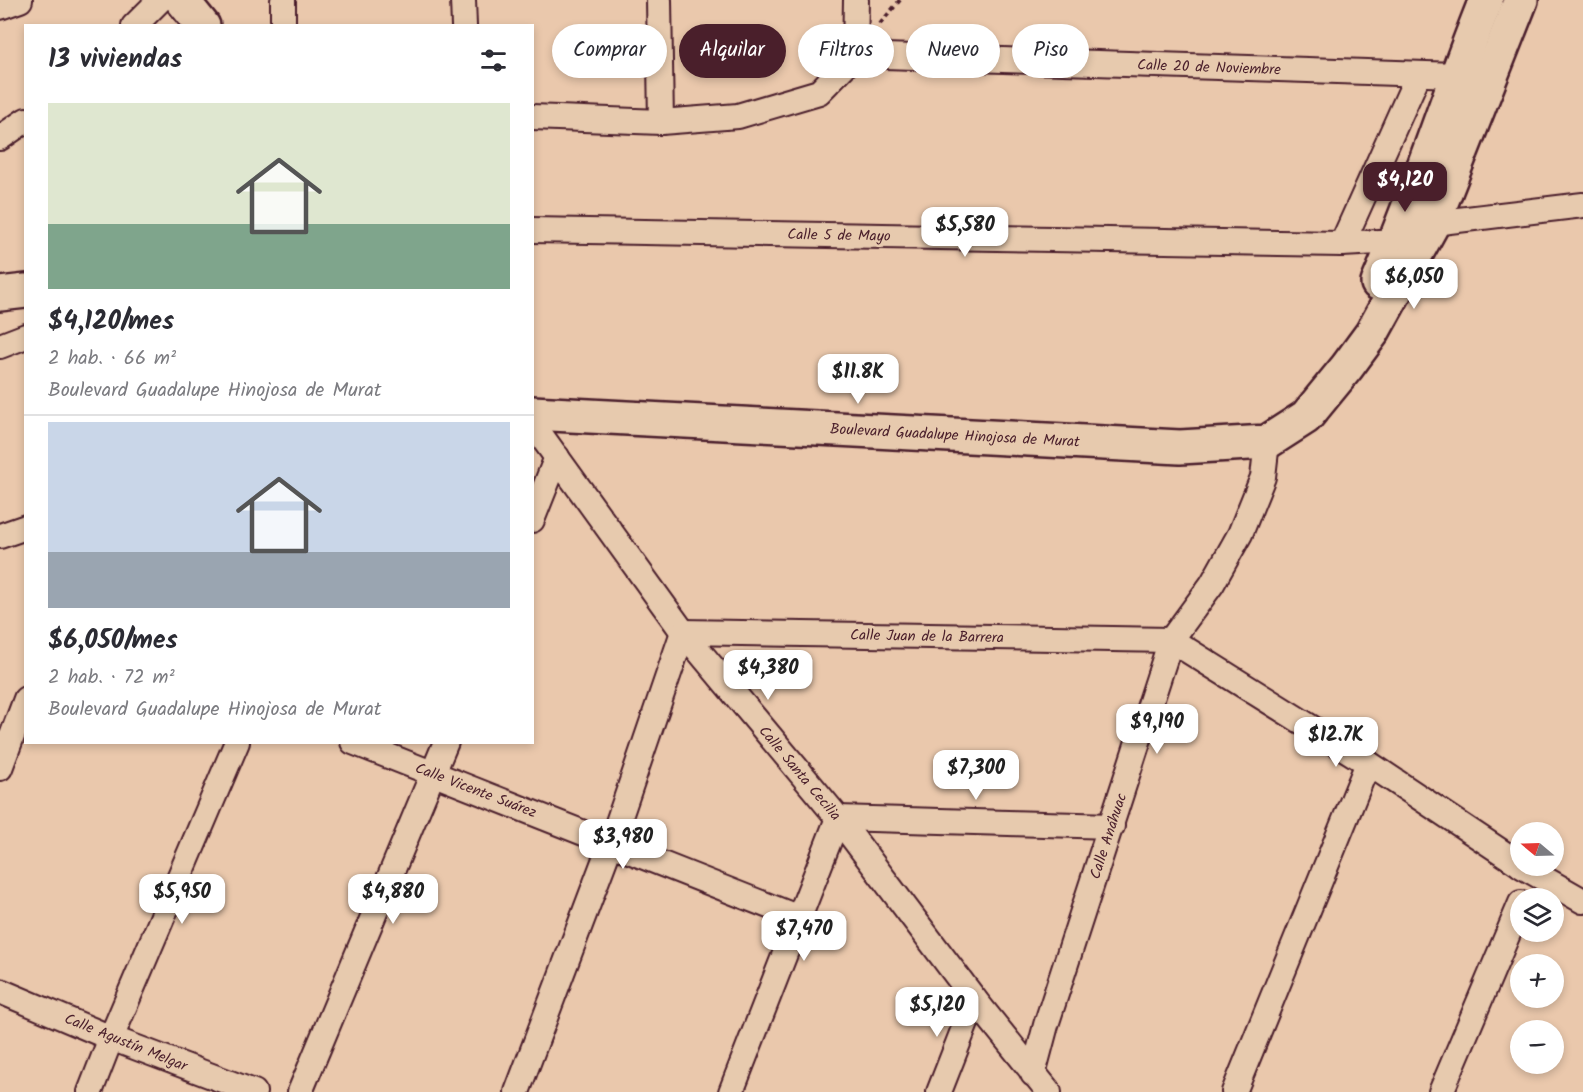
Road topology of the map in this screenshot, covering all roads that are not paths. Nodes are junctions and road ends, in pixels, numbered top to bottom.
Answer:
1 (20, 0) edge
2 (160, 0) edge
3 (182, 0) edge
4 (283, 0) edge
5 (463, 0) edge
6 (659, 0) edge
7 (855, 0) edge
8 (1486, 0) edge
9 (1521, 0) edge
10 (0, 7) edge
11 (136, 24) edge
12 (200, 24) edge
13 (283, 24) edge
14 (464, 24) edge
15 (855, 24) edge
16 (894, 56) edge
17 (1418, 75) junction
18 (1456, 75) junction
19 (833, 78) edge
20 (534, 117) edge
21 (24, 121) edge
22 (661, 122) junction
23 (0, 138) edge
24 (1583, 205) edge
25 (1432, 223) junction
26 (534, 230) edge
27 (1397, 240) junction
28 (1342, 244) junction
29 (24, 291) edge
30 (0, 294) edge
31 (24, 337) edge
32 (0, 345) edge
33 (1347, 367) junction
34 (534, 413) edge
35 (534, 426) edge
36 (1267, 442) junction
37 (557, 457) junction
38 (534, 515) edge
39 (24, 528) edge
40 (0, 536) edge
41 (683, 632) junction
42 (1171, 640) junction
43 (24, 704) edge
44 (236, 744) edge
45 (358, 744) edge
46 (445, 744) edge
47 (1368, 763) junction
48 (0, 768) edge
49 (434, 774) junction
50 (838, 818) junction
51 (1112, 826) junction
52 (611, 843) junction
53 (1510, 858) edge
54 (1539, 876) edge
55 (1583, 901) edge
56 (799, 918) junction
57 (1510, 929) edge
58 (0, 991) edge
59 (975, 1000) junction
60 (111, 1038) junction
61 (1033, 1074) junction
62 (90, 1092) edge
63 (254, 1092) edge
64 (300, 1092) edge
65 (517, 1092) edge
66 (731, 1092) edge
67 (939, 1092) edge
68 (1049, 1092) edge
69 (1234, 1092) edge
70 (1441, 1092) edge

1 - 10 street
2 - 11 street
3 - 12 main road
4 - 13 street
5 - 14 street
6 - 22 street
7 - 15 street
8 - 18 main road, Boulevard Guadalupe Hinojosa de Murat
9 - 25 main road, Boulevard Guadalupe Hinojosa de Murat
16 - 17 street, Calle 20 de Noviembre
17 - 18 street, Calle 20 de Noviembre
17 - 28 street
18 - 27 main road, Boulevard Guadalupe Hinojosa de Murat
19 - 22 street
20 - 22 street
21 - 23 street
24 - 25 street
25 - 27 street
25 - 33 main road, Boulevard Guadalupe Hinojosa de Murat
26 - 28 street, Calle 5 de Mayo
27 - 28 street, Calle 5 de Mayo
27 - 33 main road, Boulevard Guadalupe Hinojosa de Murat
29 - 30 main road
31 - 32 street
33 - 36 main road, Boulevard Guadalupe Hinojosa de Murat
34 - 36 main road, Boulevard Guadalupe Hinojosa de Murat
35 - 37 street, Calle Santa Cecilia
36 - 42 street, Calle Anáhuac
37 - 38 street
37 - 41 street, Calle Santa Cecilia
39 - 40 street
41 - 42 street, Calle Juan de la Barrera
41 - 50 street, Calle Santa Cecilia
41 - 52 street
42 - 47 street
42 - 51 street, Calle Anáhuac
43 - 48 street
44 - 60 street
45 - 49 street, Calle Vicente Suárez
46 - 49 street
47 - 53 street
47 - 69 street
49 - 52 street, Calle Vicente Suárez
49 - 64 street
50 - 51 street
50 - 56 street
50 - 59 street, Calle Santa Cecilia
51 - 61 street, Calle Anáhuac
52 - 56 street, Calle Vicente Suárez
52 - 65 street
54 - 55 street
56 - 66 street
57 - 70 street
58 - 60 street, Calle Agustín Melgar
59 - 61 street, Calle Santa Cecilia
59 - 67 street
60 - 62 street
60 - 63 street, Calle Agustín Melgar
61 - 68 street, Calle Santa Cecilia

